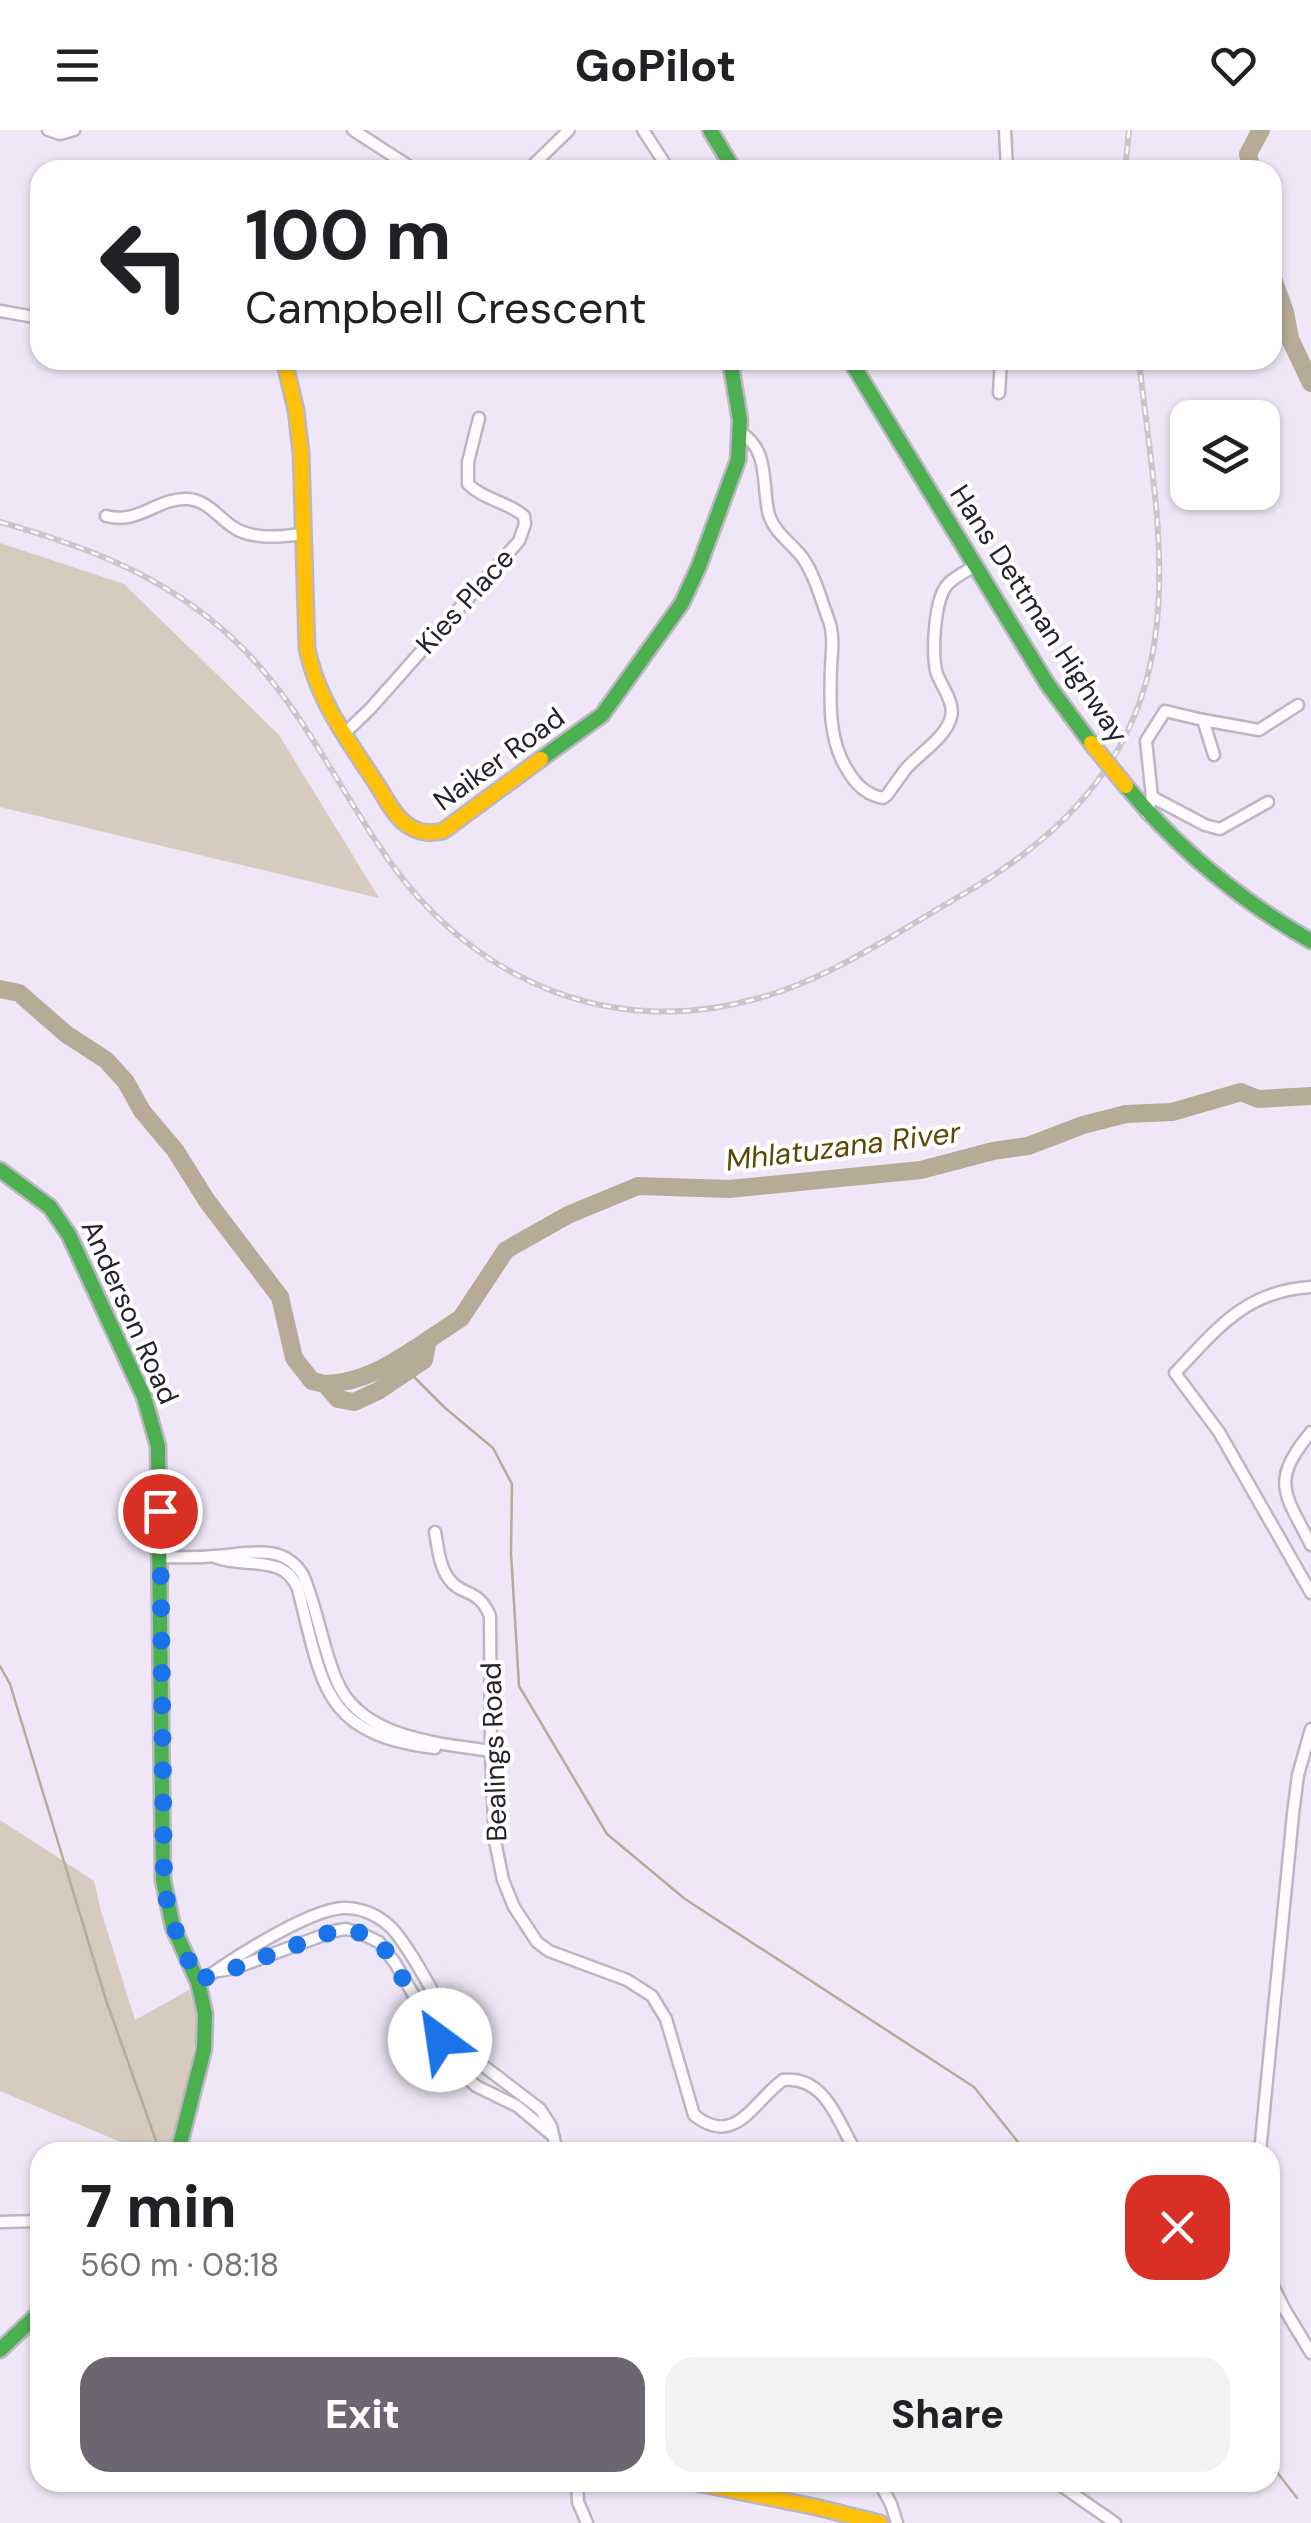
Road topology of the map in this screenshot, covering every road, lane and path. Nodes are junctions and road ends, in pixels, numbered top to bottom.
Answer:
1 (48, 130) edge
2 (74, 130) edge
3 (353, 130) edge
4 (569, 130) edge
5 (643, 130) edge
6 (710, 130) edge
7 (1005, 130) edge
8 (400, 160) edge
9 (538, 160) edge
10 (663, 160) edge
11 (728, 160) edge
12 (1006, 160) edge
13 (0, 311) edge
14 (30, 316) edge
15 (286, 370) edge
16 (732, 370) edge
17 (856, 370) edge
18 (1000, 370) edge
19 (999, 393) dead end
20 (479, 418) dead end
21 (740, 432) junction
22 (106, 516) dead end
23 (302, 534) junction
24 (975, 566) junction
25 (1298, 704) dead end
26 (1203, 720) junction
27 (344, 734) junction
28 (1214, 755) dead end
29 (1152, 797) junction
30 (1268, 802) dead end
31 (1148, 814) junction
32 (1311, 941) edge
33 (0, 1170) edge
34 (1311, 1287) edge
35 (1311, 1432) edge
36 (435, 1532) dead end
37 (1311, 1544) edge
38 (159, 1556) junction
39 (1311, 1593) edge
40 (1311, 1729) edge
41 (490, 1753) junction
42 (214, 1972) junction
43 (199, 1982) junction
44 (553, 2136) junction
45 (180, 2142) edge
46 (554, 2142) edge
47 (850, 2142) edge
48 (1261, 2142) edge
49 (30, 2221) edge
50 (0, 2222) edge
51 (1280, 2301) edge
52 (30, 2322) edge
53 (0, 2350) edge
54 (1311, 2354) edge
55 (578, 2492) edge
56 (733, 2492) edge
57 (884, 2492) edge
58 (1070, 2492) edge
59 (835, 2517) edge
60 (587, 2523) edge
61 (880, 2523) edge
62 (897, 2523) edge
63 (1115, 2523) edge

1 - 2 street
3 - 8 street
4 - 9 street
5 - 10 street
6 - 11 street
7 - 12 street
13 - 14 street
15 - 23 street, Naiker Road
16 - 21 street, Naiker Road
17 - 24 street, Hans Dettman Highway
18 - 19 street
20 - 27 street, Kies Place
21 - 24 street
21 - 27 street, Naiker Road
22 - 23 street
23 - 27 street, Naiker Road
24 - 31 street, Hans Dettman Highway, bridge
25 - 26 street
26 - 28 street
26 - 29 street
29 - 30 street
29 - 31 street
31 - 32 street, Hans Dettman Highway
33 - 38 street, Anderson Road
34 - 39 street
35 - 37 street
36 - 41 street, Bealings Road
38 - 41 street
38 - 43 street, Anderson Road
40 - 48 street
41 - 47 street, Bealings Road
42 - 43 street
42 - 44 street
42 - 44 street
43 - 45 street, Anderson Road
44 - 46 street
49 - 50 street
51 - 54 street
52 - 53 street
55 - 60 street
56 - 59 street
57 - 62 street
58 - 63 street
59 - 61 street

